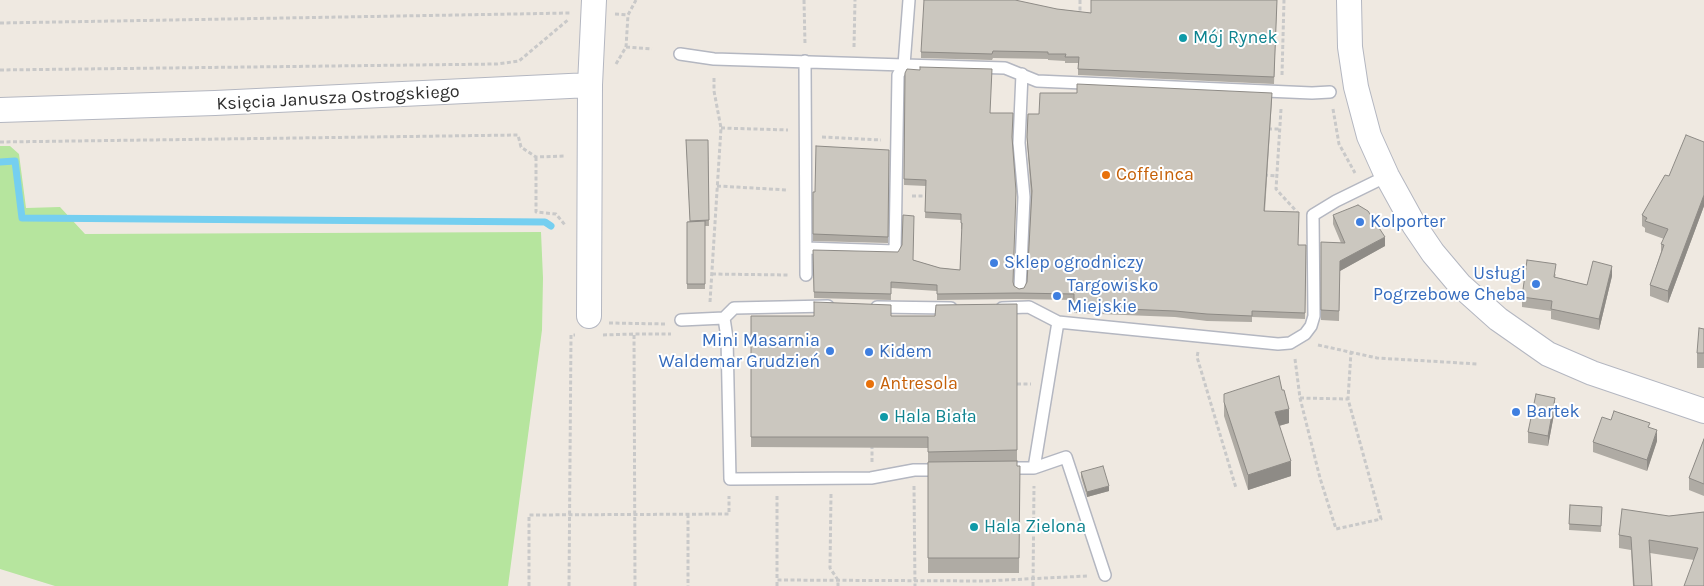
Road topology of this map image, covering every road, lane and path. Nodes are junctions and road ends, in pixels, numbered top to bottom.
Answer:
1 (636, 0) edge
2 (804, 0) edge
3 (855, 0) edge
4 (909, 0) edge
5 (1080, 0) edge
6 (1284, 0) edge
7 (1349, 0) edge
8 (594, 6) edge
9 (1080, 16) edge
10 (0, 23) edge
11 (626, 47) dead end
12 (652, 49) dead end
13 (1274, 49) edge
14 (1283, 49) junction
15 (680, 54) dead end
16 (714, 59) junction
17 (805, 61) junction
18 (854, 63) junction
19 (904, 65) junction
20 (0, 70) edge
21 (1022, 74) junction
22 (590, 85) junction
23 (1282, 91) junction
24 (1330, 92) dead end
25 (0, 110) edge
26 (721, 128) junction
27 (1260, 128) edge
28 (806, 130) junction
29 (1280, 130) junction
30 (897, 140) junction
31 (0, 142) edge
32 (590, 156) junction
33 (1258, 175) edge
34 (1277, 176) junction
35 (1387, 176) junction
36 (1299, 214) edge
37 (806, 248) junction
38 (712, 274) junction
39 (806, 275) joint
40 (1020, 288) edge
41 (837, 306) edge
42 (866, 307) edge
43 (961, 308) edge
44 (990, 308) edge
45 (724, 318) junction
46 (684, 320) joint
47 (1058, 322) junction
48 (589, 329) junction
49 (634, 334) junction
50 (1199, 336) junction
51 (1290, 343) junction
52 (1352, 352) junction
53 (1478, 364) dead end
54 (1300, 398) junction
55 (1348, 399) junction
56 (1700, 408) edge
57 (1034, 468) junction
58 (994, 469) edge
59 (914, 470) junction
60 (954, 470) edge
61 (831, 478) junction
62 (730, 479) junction
63 (777, 479) junction
64 (1236, 488) dead end
65 (570, 514) junction
66 (636, 514) junction
67 (688, 514) junction
68 (1105, 575) joint
69 (1034, 579) junction
70 (777, 580) junction
71 (838, 580) junction
72 (915, 580) junction
73 (986, 581) junction
74 (529, 586) edge
75 (569, 586) edge
76 (635, 586) edge
77 (688, 586) edge
78 (777, 586) edge
79 (838, 586) edge
80 (915, 586) edge
81 (985, 586) edge
82 (1033, 586) edge

1 - 8 path
2 - 17 path
3 - 18 path
4 - 19 lane
5 - 9 path
6 - 14 path
7 - 35 street
8 - 22 street
10 - 20 path
11 - 12 path
13 - 14 path
14 - 23 path
15 - 16 lane
16 - 17 lane
16 - 26 path
17 - 18 lane
17 - 28 lane
18 - 19 lane
19 - 21 lane
19 - 30 lane
21 - 23 lane
21 - 40 lane
22 - 25 street, Księcia Janusza Ostrogskiego
22 - 32 street
23 - 24 lane
23 - 29 path
26 - 28 path
26 - 38 path
27 - 29 path
28 - 30 path
28 - 37 lane
29 - 34 path
30 - 37 lane
31 - 32 path
32 - 48 street
33 - 34 path
34 - 36 path
35 - 51 lane
35 - 56 street
37 - 39 lane
38 - 39 path
38 - 45 path
41 - 45 lane
42 - 43 lane
44 - 47 lane
45 - 46 lane
45 - 62 lane
46 - 49 path
47 - 50 lane
47 - 57 lane
48 - 49 path
48 - 65 path
49 - 66 path
50 - 51 lane
50 - 64 path
51 - 52 path
51 - 54 path
52 - 53 path
52 - 55 path
54 - 55 path
54 - 55 path
57 - 58 lane
57 - 68 lane
57 - 69 path
59 - 60 lane
59 - 61 lane
59 - 72 path
61 - 63 lane
61 - 71 path
62 - 63 lane
62 - 67 path
63 - 70 path
65 - 66 path
65 - 74 path
65 - 75 path
66 - 67 path
66 - 76 path
67 - 77 path
68 - 69 path
69 - 73 path
69 - 82 path
70 - 71 path
70 - 78 path
71 - 72 path
71 - 79 path
72 - 73 path
72 - 80 path
73 - 81 path

